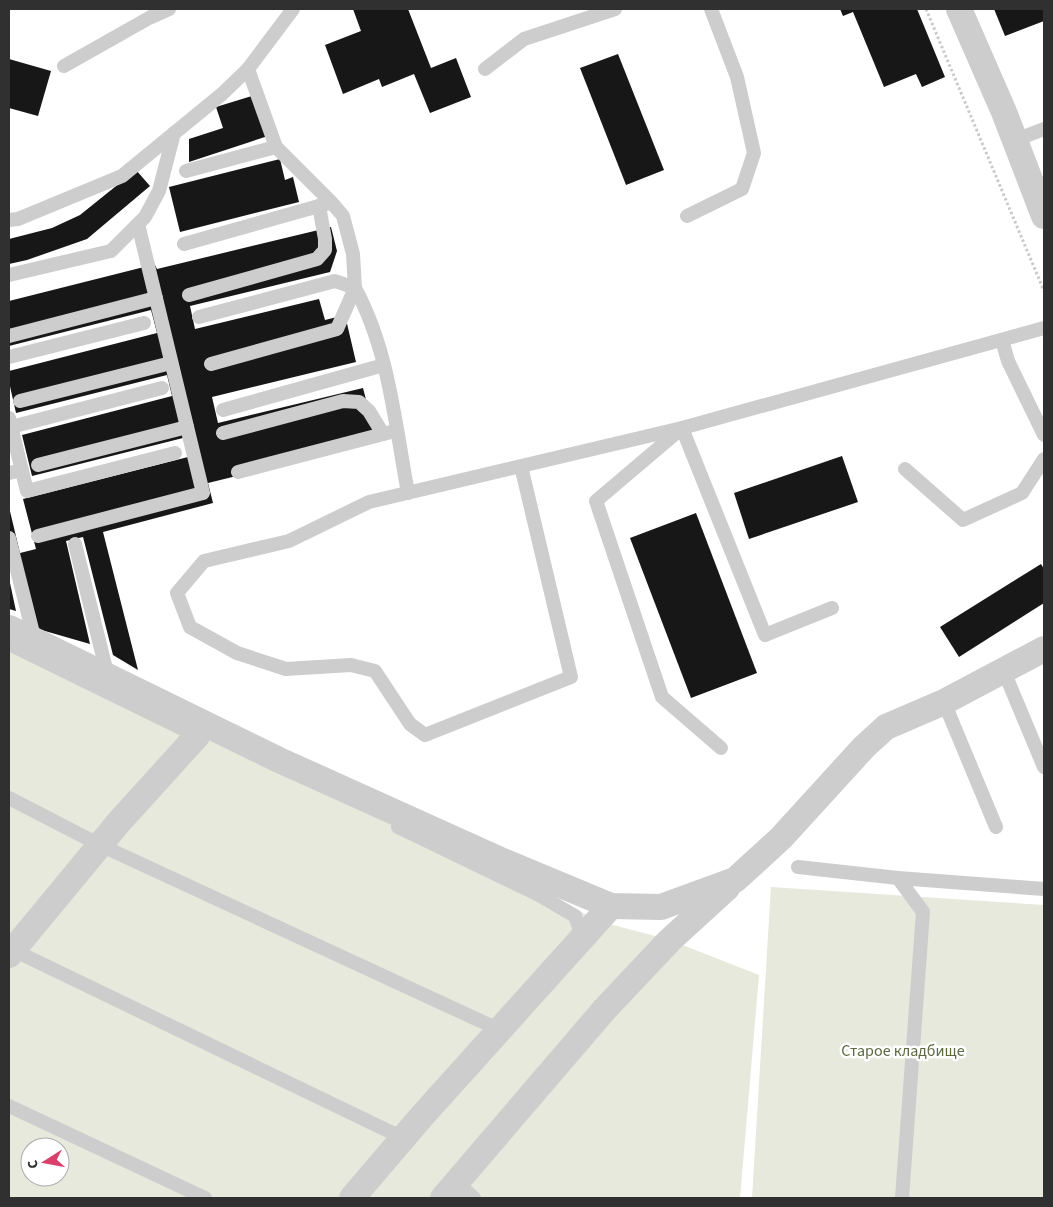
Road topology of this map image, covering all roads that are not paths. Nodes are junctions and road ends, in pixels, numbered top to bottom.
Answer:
1 (169, 9) edge
2 (293, 9) edge
3 (615, 9) edge
4 (711, 9) edge
5 (958, 9) edge
6 (64, 66) dead end
7 (248, 69) junction
8 (485, 69) dead end
9 (1044, 128) edge
10 (174, 133) junction
11 (1014, 140) junction
12 (276, 147) junction
13 (186, 171) dead end
14 (326, 204) junction
15 (687, 216) dead end
16 (1044, 216) edge
17 (9, 220) edge
18 (138, 224) junction
19 (184, 244) dead end
20 (9, 275) edge
21 (355, 288) junction
22 (189, 295) dead end
23 (156, 298) junction
24 (199, 317) dead end
25 (144, 323) dead end
26 (1044, 328) edge
27 (9, 336) edge
28 (1002, 340) junction
29 (9, 357) edge
30 (171, 363) junction
31 (211, 364) dead end
32 (384, 365) junction
33 (162, 388) dead end
34 (20, 401) dead end
35 (223, 410) dead end
36 (10, 423) edge
37 (187, 427) junction
38 (682, 428) junction
39 (223, 433) dead end
40 (390, 433) junction
41 (1044, 435) edge
42 (175, 454) dead end
43 (1044, 459) edge
44 (38, 464) dead end
45 (521, 466) junction
46 (905, 469) dead end
47 (15, 472) edge
48 (238, 472) dead end
49 (408, 493) junction
50 (38, 536) dead end
51 (9, 538) edge
52 (75, 544) dead end
53 (832, 608) dead end
54 (9, 628) edge
55 (35, 641) junction
56 (9, 644) edge
57 (1044, 648) edge
58 (1003, 669) junction
59 (108, 678) junction
60 (944, 702) junction
61 (196, 736) junction
62 (721, 748) dead end
63 (1044, 767) edge
64 (9, 798) edge
65 (996, 827) dead end
66 (100, 844) junction
67 (798, 867) dead end
68 (898, 878) junction
69 (735, 880) junction
70 (1044, 889) edge
71 (611, 906) junction
72 (583, 938) junction
73 (10, 951) edge
74 (500, 1030) junction
75 (9, 1106) edge
76 (403, 1138) junction
77 (458, 1193) edge
78 (205, 1198) edge
79 (352, 1198) edge
80 (902, 1198) edge

1 - 6 lane
2 - 7 lane
3 - 8 lane
4 - 15 lane
5 - 11 street
7 - 10 lane
7 - 12 lane
9 - 11 lane
10 - 17 lane
10 - 18 lane
11 - 16 street
12 - 13 lane
12 - 14 lane
14 - 19 lane
14 - 21 lane
14 - 22 lane
18 - 20 lane
18 - 23 lane
21 - 24 lane
21 - 31 lane
21 - 32 lane
23 - 27 lane
23 - 30 lane
25 - 29 lane
26 - 28 lane
28 - 38 lane
28 - 41 lane
30 - 34 lane
30 - 37 lane
32 - 35 lane
32 - 40 lane
33 - 36 lane
36 - 47 lane
37 - 44 lane
37 - 50 lane
38 - 45 lane
38 - 53 lane
38 - 62 lane
39 - 40 lane
40 - 48 lane
40 - 49 lane
42 - 47 lane
43 - 46 lane
45 - 49 lane
45 - 49 lane
51 - 55 lane
52 - 59 lane
54 - 55 street
55 - 59 street
56 - 61 lane
57 - 58 street
58 - 60 street
58 - 63 lane
59 - 71 street
60 - 65 lane
60 - 69 street
61 - 66 street
61 - 72 lane
64 - 66 lane
66 - 73 street
66 - 74 lane
67 - 68 lane
68 - 70 lane
68 - 80 lane
69 - 71 street
69 - 77 street
71 - 72 street
72 - 74 street
73 - 76 lane
74 - 76 street
75 - 78 lane
76 - 79 street

